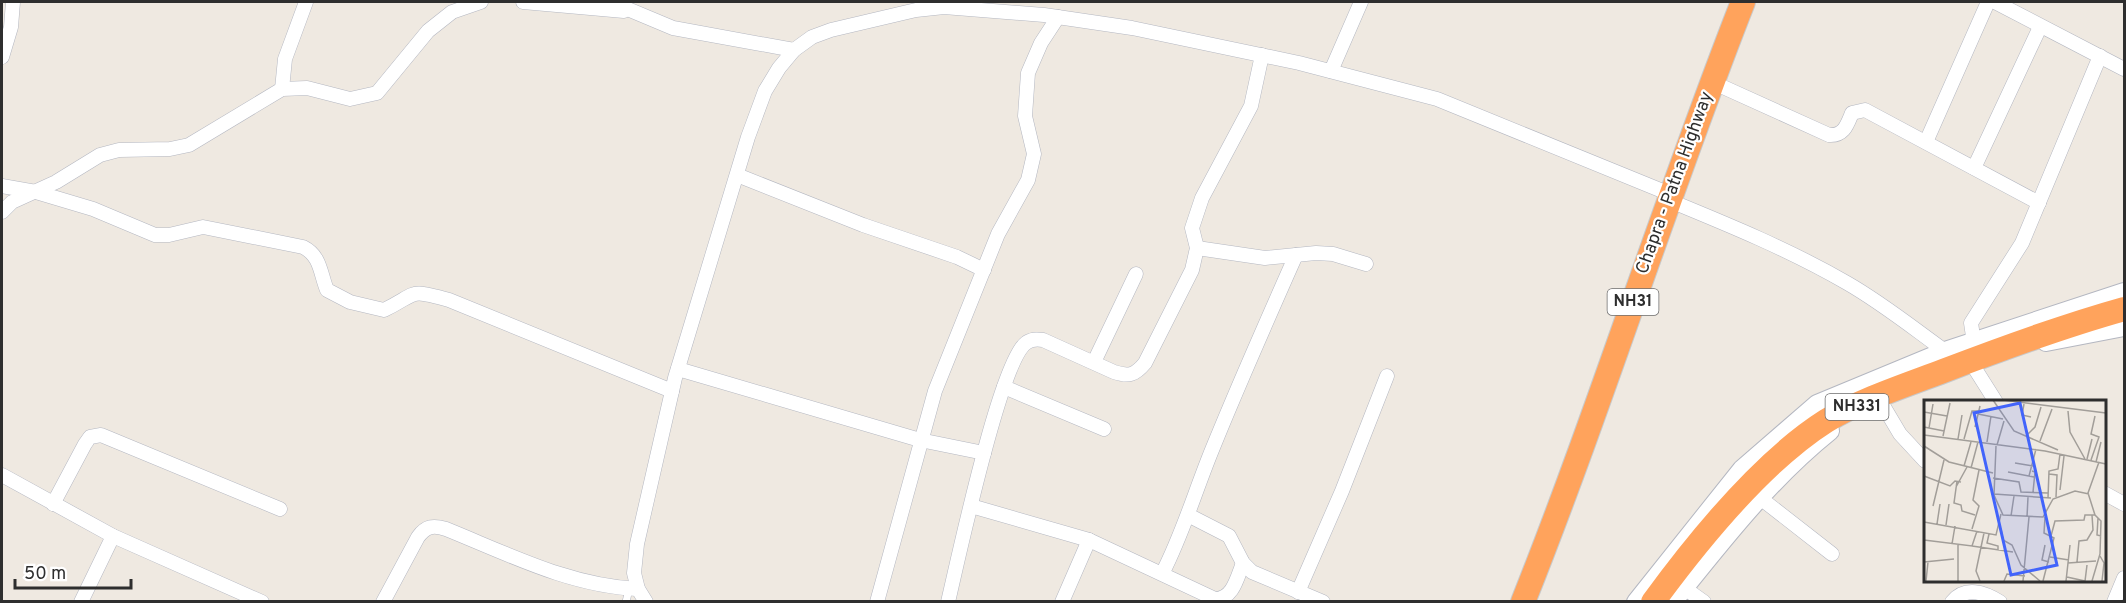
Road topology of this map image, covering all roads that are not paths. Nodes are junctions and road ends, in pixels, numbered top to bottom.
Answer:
1 (13, 2) edge
2 (306, 2) edge
3 (481, 2) edge
4 (523, 2) edge
5 (611, 2) edge
6 (1361, 2) edge
7 (1743, 2) edge
8 (1988, 2) edge
9 (1995, 2) edge
10 (632, 12) junction
11 (1058, 17) junction
12 (2040, 27) junction
13 (794, 50) junction
14 (1262, 55) junction
15 (2100, 56) junction
16 (2, 57) edge
17 (2124, 69) edge
18 (1331, 71) junction
19 (1712, 82) junction
20 (282, 89) junction
21 (1926, 142) junction
22 (1974, 168) junction
23 (737, 175) junction
24 (2, 186) edge
25 (36, 192) junction
26 (1669, 197) junction
27 (2039, 203) junction
28 (2, 212) edge
29 (1197, 248) junction
30 (1296, 255) junction
31 (1366, 264) dead end
32 (984, 270) junction
33 (1136, 274) dead end
34 (2124, 292) edge
35 (2124, 309) edge
36 (2124, 327) edge
37 (1974, 343) junction
38 (1945, 351) junction
39 (1094, 362) junction
40 (1972, 364) junction
41 (678, 369) junction
42 (1387, 376) dead end
43 (1004, 387) junction
44 (672, 391) junction
45 (1995, 400) edge
46 (1881, 402) junction
47 (1104, 429) dead end
48 (920, 440) junction
49 (984, 453) junction
50 (1924, 461) edge
51 (2, 475) edge
52 (2105, 495) edge
53 (1759, 497) junction
54 (53, 504) junction
55 (2124, 504) edge
56 (971, 506) junction
57 (280, 509) dead end
58 (1188, 515) junction
59 (113, 536) junction
60 (1089, 540) junction
61 (1832, 554) dead end
62 (1243, 563) junction
63 (1163, 572) junction
64 (2124, 578) edge
65 (1958, 582) edge
66 (1298, 592) junction
67 (631, 593) edge
68 (1678, 595) edge
69 (1954, 598) edge
70 (81, 602) edge
71 (262, 602) edge
72 (383, 602) edge
73 (646, 602) edge
74 (877, 602) edge
75 (948, 602) edge
76 (1062, 602) edge
77 (1323, 602) edge
78 (1523, 602) edge
79 (1636, 602) edge
80 (1653, 602) edge
81 (1704, 602) edge
82 (2000, 602) edge
83 (2115, 602) edge

1 - 16 street
2 - 20 street
3 - 20 street
4 - 10 street
5 - 10 street
6 - 18 street
7 - 19 highway, Chapra - Patna Highway / NH31
8 - 21 street
9 - 12 street
10 - 13 street
11 - 13 street
11 - 14 street
11 - 32 street
12 - 15 street
12 - 22 street
13 - 23 street
14 - 18 street
14 - 29 street
15 - 17 street
15 - 27 street
18 - 26 street
19 - 21 street
19 - 26 highway, Chapra - Patna Highway / NH31
20 - 25 street
21 - 22 street
22 - 27 street
23 - 32 street
23 - 41 street
24 - 25 street
25 - 28 street
25 - 44 street
26 - 38 street
26 - 78 highway, Chapra - Patna Highway / NH31
27 - 37 street
29 - 30 street
29 - 39 street
30 - 31 street
30 - 58 street
32 - 48 street
33 - 39 street
34 - 37 street
35 - 80 highway, NH331
36 - 40 street
37 - 38 street
38 - 79 street
39 - 43 street
40 - 45 street
40 - 46 street
41 - 44 street
41 - 48 street
42 - 66 street
43 - 47 street
43 - 49 street
44 - 67 street
46 - 50 street
46 - 53 street
48 - 49 street
48 - 74 street
49 - 56 street
51 - 54 street
52 - 55 street
53 - 61 street
53 - 68 street
54 - 57 street
54 - 59 street
56 - 60 street
56 - 75 street
58 - 62 street
58 - 63 street
59 - 70 street
59 - 71 street
60 - 63 street
60 - 76 street
62 - 63 street
62 - 66 street
64 - 83 street
65 - 69 street
66 - 77 street
67 - 72 street
67 - 73 street
68 - 81 street
69 - 82 street

